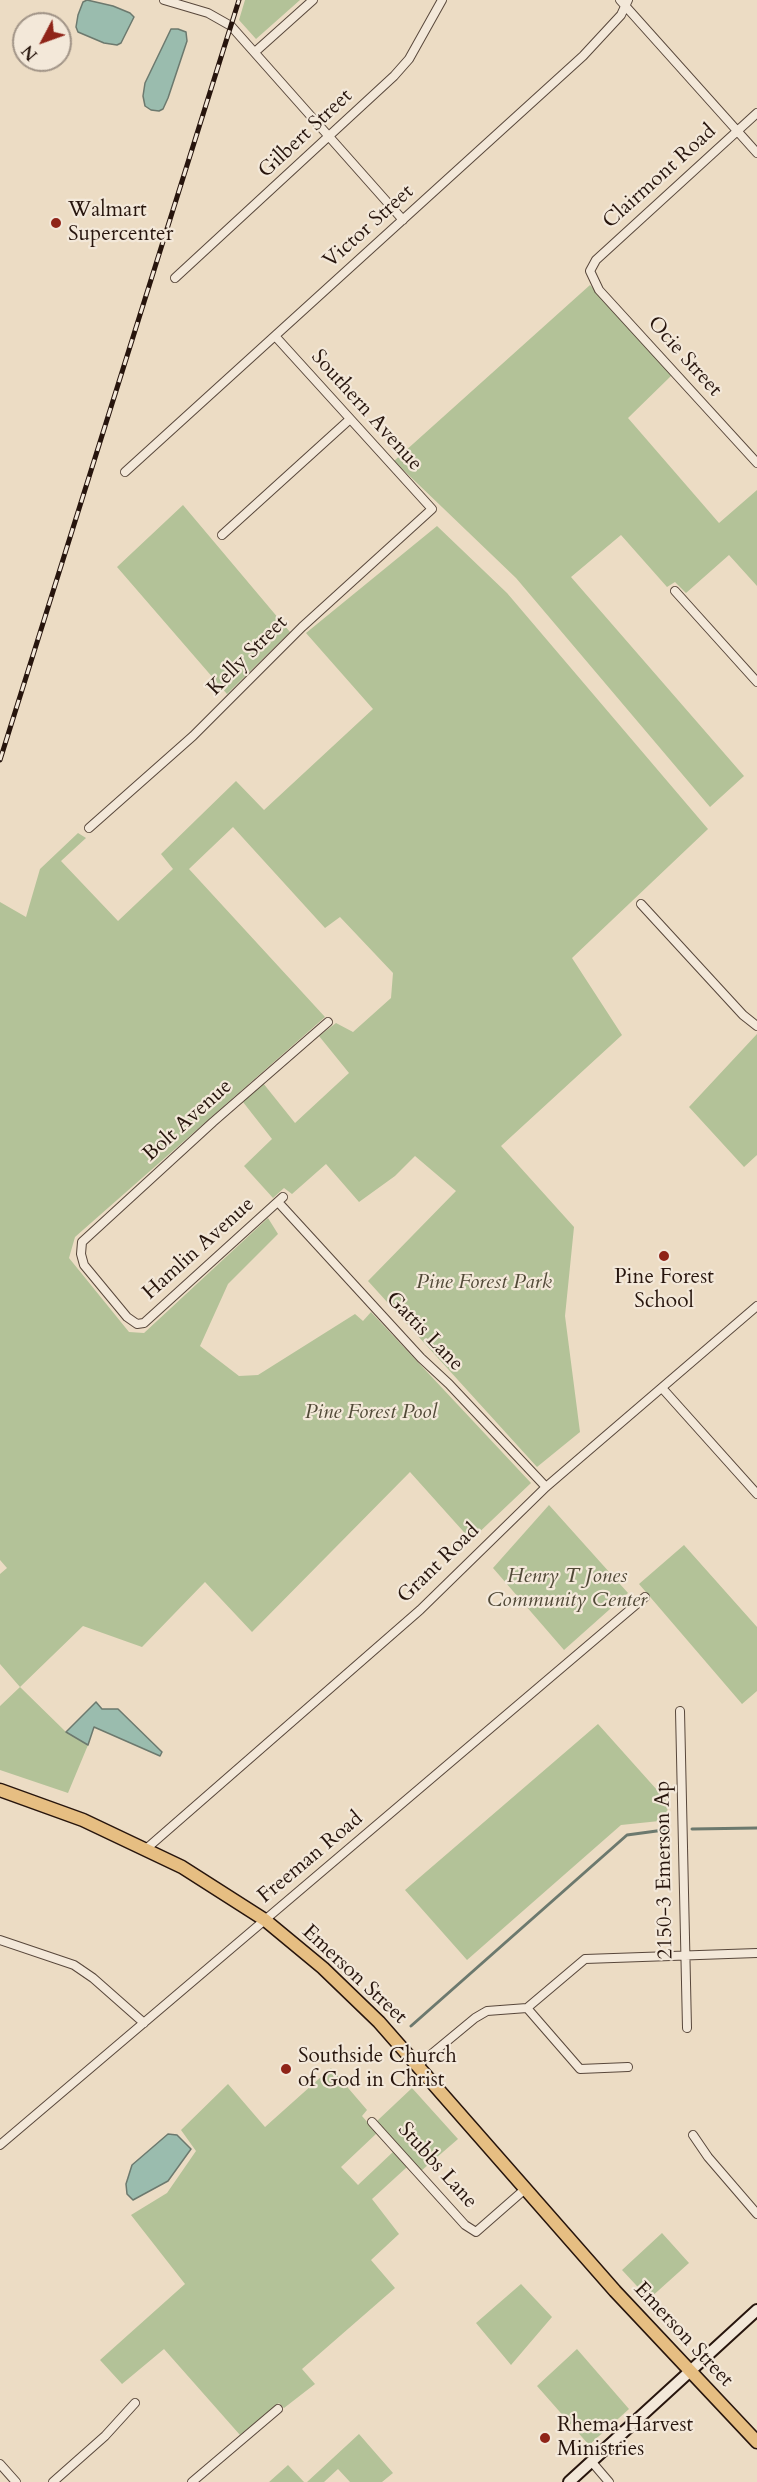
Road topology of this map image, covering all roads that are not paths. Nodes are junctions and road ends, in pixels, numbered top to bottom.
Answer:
1 (164, 0) edge
2 (313, 0) edge
3 (442, 0) edge
4 (625, 2) edge
5 (255, 52) junction
6 (757, 113) edge
7 (737, 131) junction
8 (329, 136) junction
9 (757, 153) edge
10 (403, 220) junction
11 (590, 271) joint
12 (175, 278) dead end
13 (275, 336) junction
14 (349, 420) junction
15 (757, 463) edge
16 (125, 472) dead end
17 (432, 509) joint
18 (222, 536) dead end
19 (675, 591) dead end
20 (757, 682) edge
21 (89, 828) dead end
22 (641, 904) dead end
23 (328, 1022) dead end
24 (757, 1026) edge
25 (280, 1199) joint
26 (757, 1306) edge
27 (137, 1324) joint
28 (662, 1388) junction
29 (546, 1487) junction
30 (757, 1494) edge
31 (645, 1597) dead end
32 (680, 1711) dead end
33 (0, 1790) edge
34 (146, 1849) junction
35 (265, 1920) junction
36 (0, 1940) edge
37 (757, 1953) edge
38 (685, 1954) junction
39 (527, 2008) junction
40 (144, 2023) junction
41 (687, 2028) dead end
42 (417, 2066) junction
43 (628, 2067) dead end
44 (372, 2122) dead end
45 (693, 2135) dead end
46 (0, 2145) edge
47 (524, 2190) junction
48 (757, 2214) edge
49 (757, 2310) edge
50 (690, 2371) junction
51 (135, 2403) dead end
52 (278, 2409) dead end
53 (757, 2442) edge
54 (591, 2462) junction
55 (0, 2464) edge
56 (16, 2482) edge
57 (53, 2482) edge
58 (192, 2482) edge
59 (568, 2482) edge
60 (609, 2482) edge

1 - 5 street
2 - 5 street
3 - 8 street, Gilbert Street
4 - 7 street
4 - 10 street, Victor Street
5 - 8 street
6 - 7 street, Clairmont Road
7 - 9 street
7 - 11 street, Clairmont Road
8 - 10 street
8 - 12 street, Gilbert Street
10 - 13 street, Victor Street
11 - 15 street, Ocie Street
13 - 14 street, Southern Avenue
13 - 16 street, Victor Street
14 - 17 street, Southern Avenue
14 - 18 street
17 - 21 street, Kelly Street
19 - 20 street
22 - 24 street
23 - 27 street, Bolt Avenue
25 - 27 street, Hamlin Avenue
25 - 29 street, Gattis Lane
26 - 28 street, Grant Road
28 - 29 street, Grant Road
28 - 30 street
29 - 34 street, Grant Road
31 - 35 street, Freeman Road
32 - 38 street, 2150-3 Emerson Ap
33 - 34 main road, Emerson Street
34 - 35 main road, Emerson Street
35 - 40 street, Freeman Road
35 - 42 main road, Emerson Street
36 - 40 street
37 - 38 street
38 - 39 street
38 - 41 street, 2150-3 Emerson Ap
39 - 42 street
39 - 43 street
40 - 46 street, Freeman Road
42 - 47 main road, Emerson Street
44 - 47 street, Stubbs Lane
45 - 48 street
47 - 50 main road, Emerson Street
49 - 50 main road
50 - 53 main road, Emerson Street
50 - 54 main road
51 - 57 street
52 - 58 street
54 - 59 main road
54 - 60 street
55 - 56 street

